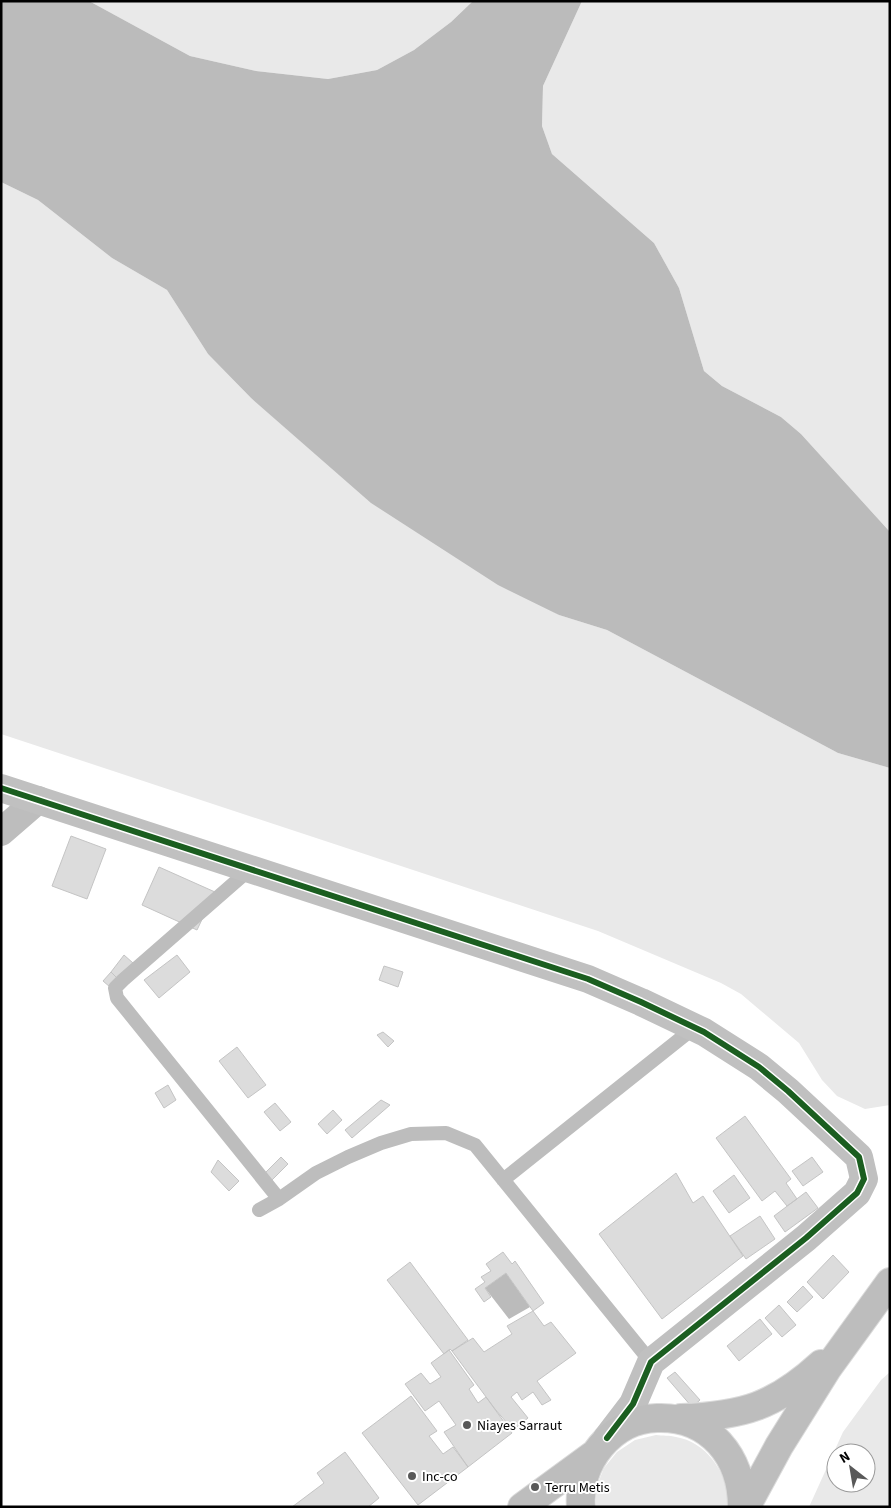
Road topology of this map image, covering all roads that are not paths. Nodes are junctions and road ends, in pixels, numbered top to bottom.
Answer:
1 (1, 788) edge
2 (38, 800) junction
3 (1, 832) edge
4 (250, 870) junction
5 (695, 1027) junction
6 (504, 1180) junction
7 (279, 1199) junction
8 (260, 1210) dead end
9 (890, 1282) edge
10 (849, 1337) junction
11 (651, 1362) junction
12 (641, 1387) junction
13 (659, 1418) junction
14 (600, 1447) junction
15 (522, 1507) edge
16 (580, 1507) edge
17 (742, 1507) edge
18 (746, 1507) edge

1 - 2 street
2 - 3 main road
2 - 4 street
4 - 5 street
4 - 7 lane
5 - 6 lane
5 - 11 street
6 - 7 lane
6 - 11 lane
7 - 8 lane
9 - 10 main road
10 - 13 main road
10 - 18 main road
11 - 12 street
12 - 13 street
12 - 14 street
13 - 14 main road
13 - 17 main road
14 - 15 main road
14 - 16 main road

